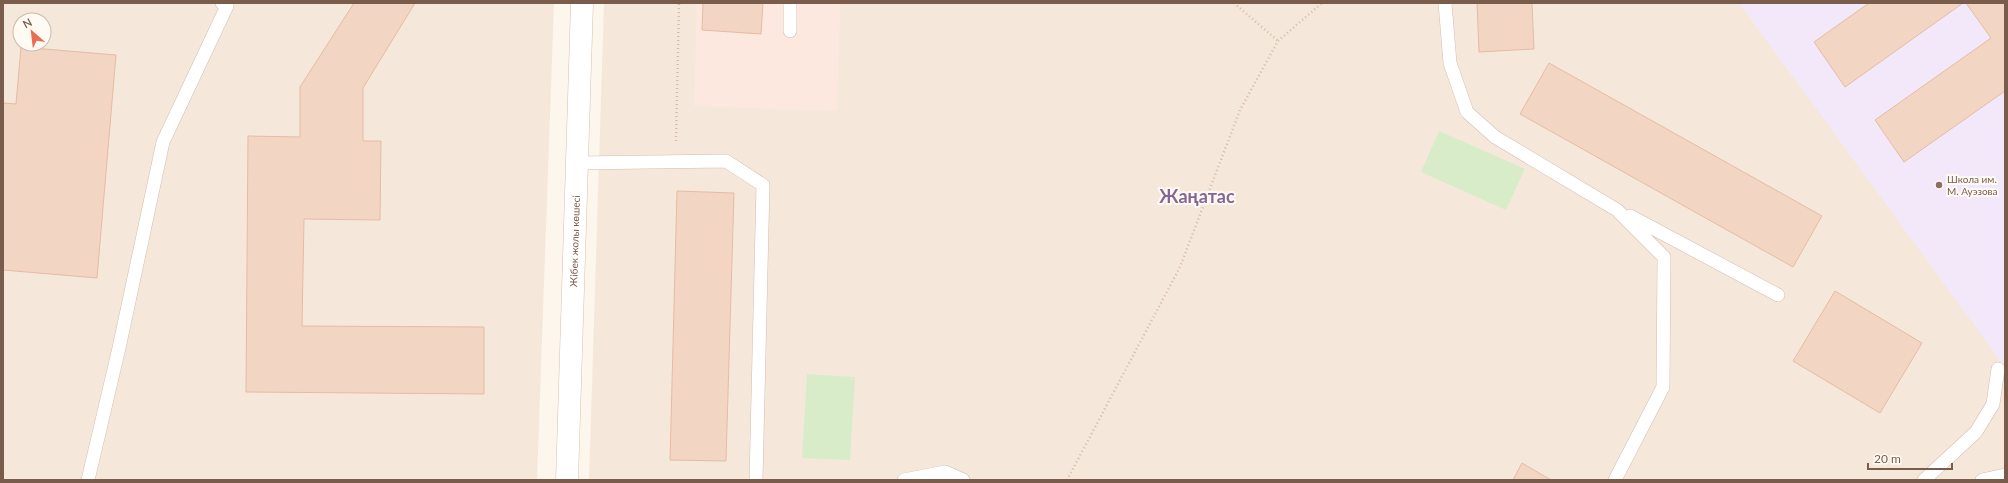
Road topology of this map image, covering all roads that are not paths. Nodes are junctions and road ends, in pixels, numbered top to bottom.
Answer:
1 (582, 3) edge
2 (790, 3) edge
3 (1445, 3) edge
4 (226, 4) edge
5 (790, 31) dead end
6 (577, 163) junction
7 (1618, 210) junction
8 (1778, 296) dead end
9 (1998, 369) dead end
10 (2005, 475) edge
11 (88, 480) edge
12 (567, 480) edge
13 (756, 480) edge
14 (904, 480) edge
15 (963, 480) edge
16 (1615, 480) edge
17 (1924, 480) edge
18 (1982, 480) edge

1 - 6 main road, Жібек жолы көшесі
2 - 5 lane
3 - 7 lane
4 - 11 lane
6 - 12 main road, Жібек жолы көшесі
6 - 13 lane
7 - 8 lane
7 - 16 lane
9 - 17 lane
10 - 18 lane
14 - 15 lane

